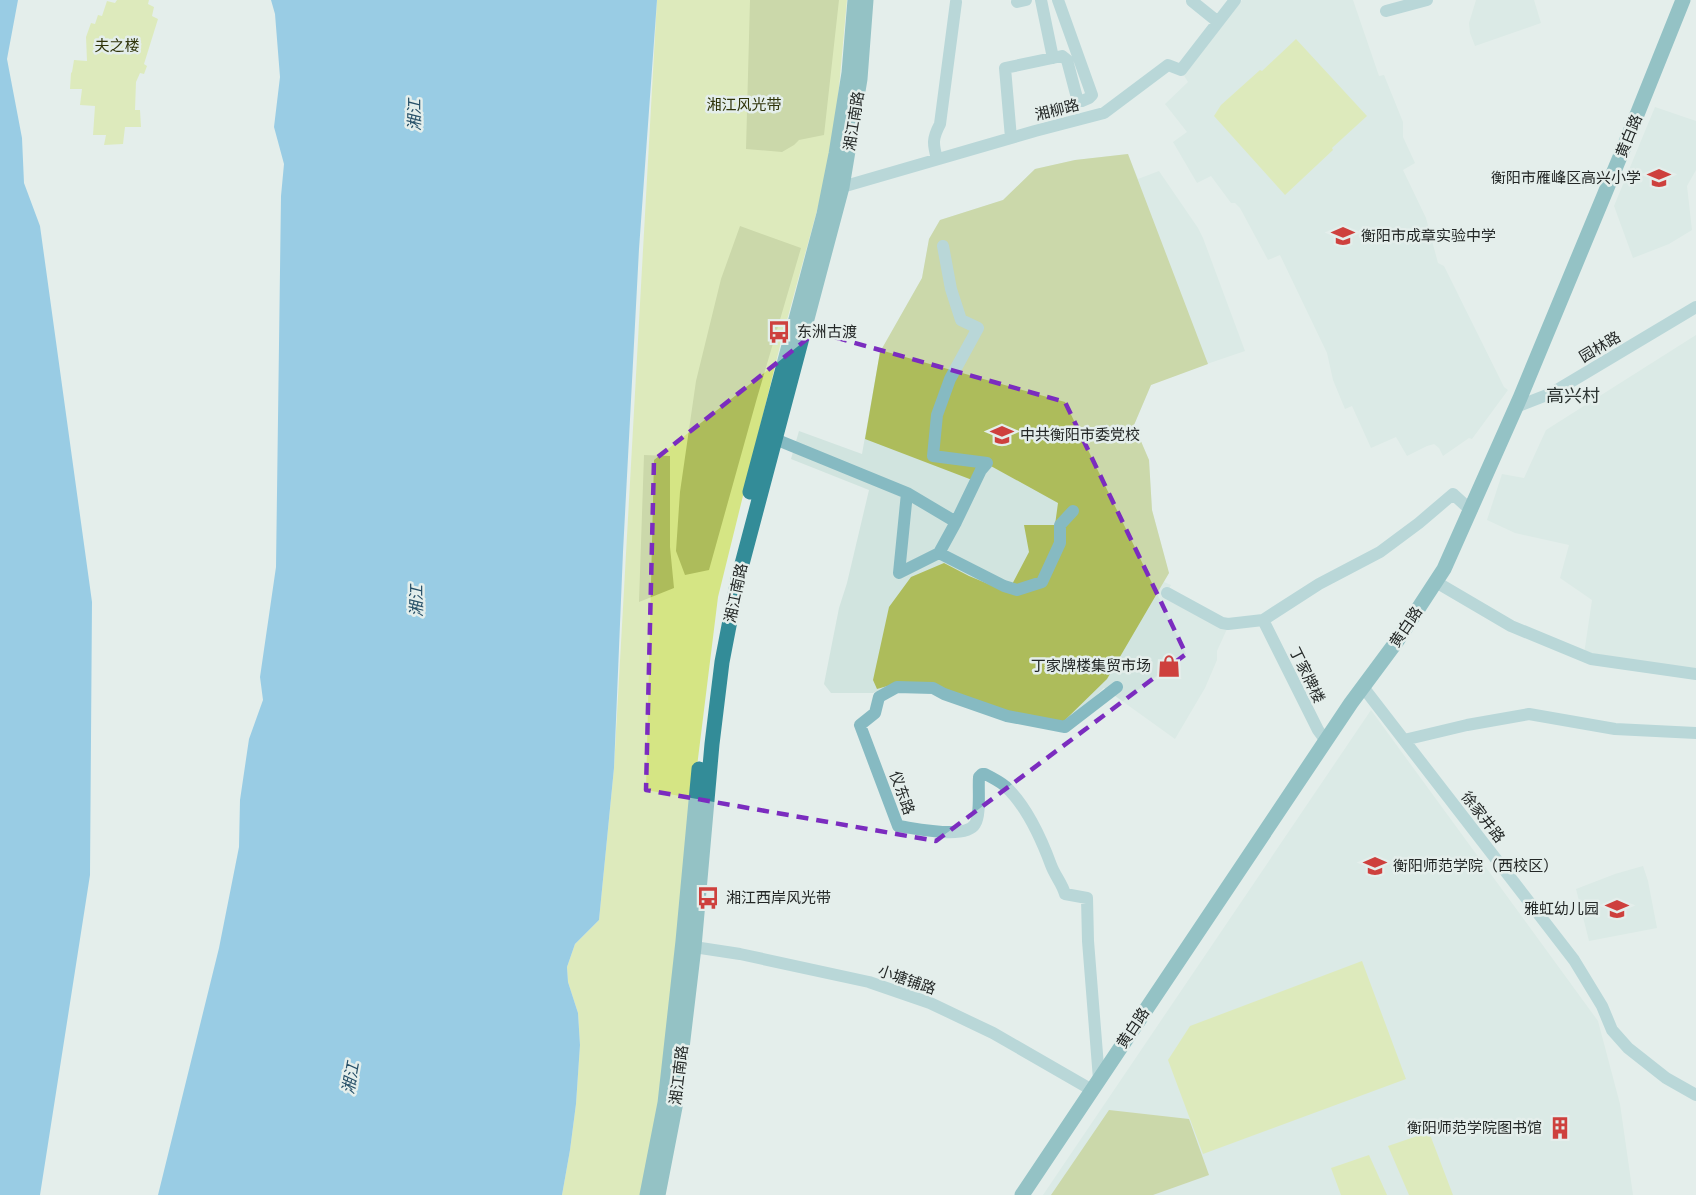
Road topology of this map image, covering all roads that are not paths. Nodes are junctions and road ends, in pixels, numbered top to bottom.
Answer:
1 (855, 0) edge
2 (866, 0) edge
3 (1041, 0) edge
4 (1058, 0) edge
5 (1235, 0) edge
6 (1427, 0) edge
7 (1683, 0) edge
8 (1192, 1) edge
9 (956, 2) dead end
10 (1386, 11) dead end
11 (1218, 22) junction
12 (1053, 58) junction
13 (1008, 139) junction
14 (938, 159) junction
15 (842, 187) junction
16 (943, 246) dead end
17 (1696, 307) edge
18 (1516, 407) junction
19 (775, 440) junction
20 (907, 493) junction
21 (1472, 509) junction
22 (1073, 511) dead end
23 (956, 522) junction
24 (939, 553) junction
25 (1436, 582) junction
26 (1167, 593) dead end
27 (1263, 620) junction
28 (1696, 674) edge
29 (1118, 687) dead end
30 (1363, 687) junction
31 (1696, 733) edge
32 (1404, 740) junction
33 (1326, 741) junction
34 (694, 948) junction
35 (1095, 1084) junction
36 (1696, 1095) edge
37 (647, 1195) edge
38 (658, 1195) edge
39 (1022, 1195) edge

1 - 37 main road, 湘江南路
2 - 15 main road, 湘江南路
3 - 12 street
4 - 12 street
5 - 11 street, 湘柳路
6 - 10 street
7 - 18 main road, 黄白路
8 - 11 street
9 - 14 street
11 - 13 street, 湘柳路
12 - 13 street
13 - 14 street, 湘柳路
14 - 15 street, 湘柳路
15 - 19 main road, 湘江南路
16 - 23 street
17 - 18 street, 园林路
18 - 21 main road, 黄白路
19 - 20 street
19 - 34 main road, 湘江南路
20 - 23 street
20 - 24 street
21 - 25 main road, 黄白路
21 - 27 street
22 - 24 street
23 - 24 street
25 - 28 street
25 - 30 main road, 黄白路
26 - 27 street
27 - 33 street, 丁家牌楼
29 - 35 street, 仪东路
30 - 32 street, 徐家井路
30 - 33 main road, 黄白路
31 - 32 street
32 - 36 street, 徐家井路
33 - 35 main road, 黄白路
34 - 35 street, 小塘铺路
34 - 38 main road, 湘江南路
35 - 39 main road, 黄白路

